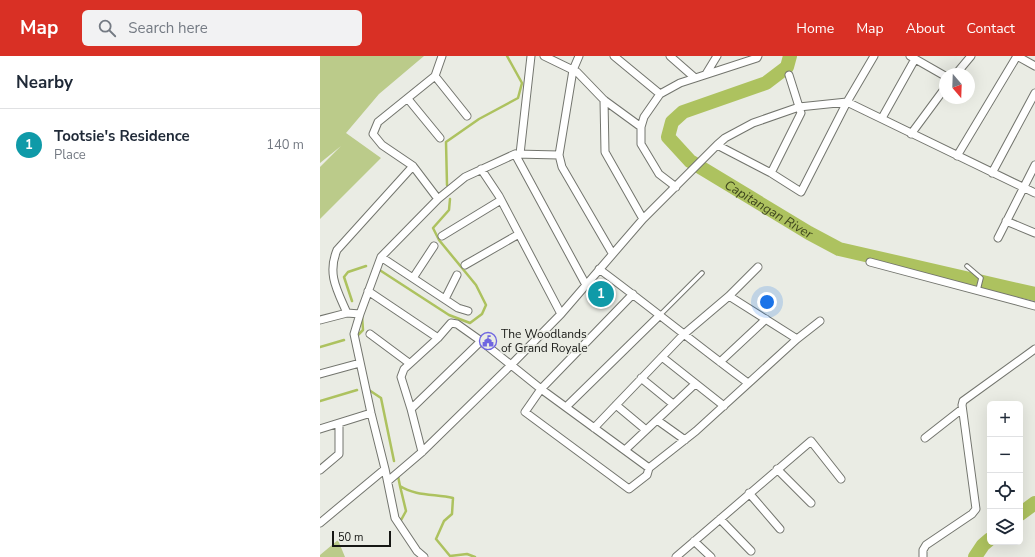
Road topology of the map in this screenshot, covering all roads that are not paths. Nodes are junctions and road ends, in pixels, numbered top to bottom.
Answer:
1 (442, 56) edge
2 (531, 56) edge
3 (544, 56) edge
4 (579, 56) edge
5 (614, 56) edge
6 (717, 56) edge
7 (758, 56) edge
8 (874, 56) edge
9 (971, 56) edge
10 (1017, 56) edge
11 (672, 57) edge
12 (913, 57) edge
13 (1035, 66) edge
14 (961, 68) edge
15 (573, 70) junction
16 (939, 72) edge
17 (706, 74) junction
18 (789, 75) dead end
19 (435, 76) junction
20 (696, 78) junction
21 (1035, 93) edge
22 (660, 94) junction
23 (939, 96) edge
24 (408, 99) junction
25 (604, 100) junction
26 (847, 102) junction
27 (799, 107) junction
28 (467, 116) dead end
29 (882, 118) junction
30 (641, 127) junction
31 (911, 134) junction
32 (440, 138) dead end
33 (717, 145) junction
34 (518, 154) junction
35 (559, 155) junction
36 (956, 156) junction
37 (1035, 165) edge
38 (413, 166) junction
39 (481, 169) junction
40 (771, 173) junction
41 (992, 173) junction
42 (676, 187) junction
43 (1023, 187) junction
44 (1035, 193) edge
45 (438, 199) junction
46 (501, 200) junction
47 (643, 219) junction
48 (1006, 221) junction
49 (519, 234) junction
50 (1035, 234) edge
51 (442, 236) dead end
52 (998, 238) dead end
53 (434, 246) dead end
54 (612, 253) junction
55 (382, 257) junction
56 (870, 262) dead end
57 (465, 265) dead end
58 (966, 266) dead end
59 (758, 267) dead end
60 (598, 269) junction
61 (702, 273) dead end
62 (457, 274) dead end
63 (413, 278) junction
64 (586, 285) junction
65 (978, 289) junction
66 (368, 291) junction
67 (633, 294) junction
68 (729, 296) junction
69 (445, 299) junction
70 (1035, 306) edge
71 (468, 311) dead end
72 (346, 313) junction
73 (360, 314) junction
74 (561, 314) junction
75 (660, 315) junction
76 (766, 319) junction
77 (320, 320) edge
78 (820, 321) dead end
79 (370, 334) dead end
80 (683, 335) junction
81 (438, 338) junction
82 (797, 338) junction
83 (481, 340) junction
84 (1035, 349) edge
85 (662, 357) junction
86 (720, 362) junction
87 (360, 363) junction
88 (409, 363) junction
89 (510, 366) junction
90 (320, 374) edge
91 (641, 378) junction
92 (695, 384) junction
93 (748, 384) junction
94 (541, 389) junction
95 (673, 404) junction
96 (616, 405) junction
97 (724, 406) junction
98 (566, 407) junction
99 (411, 409) junction
100 (962, 409) junction
101 (371, 413) junction
102 (658, 420) junction
103 (339, 424) junction
104 (594, 428) junction
105 (320, 429) edge
106 (646, 430) junction
107 (925, 438) dead end
108 (685, 440) junction
109 (625, 450) junction
110 (422, 452) junction
111 (649, 468) junction
112 (385, 469) junction
113 (777, 469) junction
114 (320, 470) edge
115 (841, 479) dead end
116 (388, 481) junction
117 (749, 493) junction
118 (811, 503) dead end
119 (720, 519) junction
120 (320, 523) edge
121 (780, 529) dead end
122 (694, 541) junction
123 (751, 551) dead end
124 (424, 557) edge
125 (676, 557) edge
126 (711, 557) edge
127 (923, 557) edge

1 - 19 street
2 - 34 street
3 - 15 street
4 - 15 street
5 - 22 street
6 - 17 street
7 - 17 street
8 - 26 street
9 - 14 street
10 - 13 street
10 - 36 street
11 - 20 street
12 - 16 street
12 - 29 street
15 - 25 street
15 - 35 street
17 - 20 street
18 - 27 street
19 - 24 street
19 - 28 street
20 - 22 street
21 - 41 street
22 - 30 street
23 - 31 street
24 - 32 street
24 - 38 street
25 - 30 street
25 - 47 street
26 - 27 street
26 - 29 street
26 - 40 street
27 - 33 street
27 - 40 street
29 - 31 street
30 - 42 street
31 - 36 street
33 - 40 street
33 - 42 street
34 - 35 street
34 - 39 street
34 - 64 street
35 - 54 street
36 - 41 street
37 - 43 street
38 - 45 street
38 - 72 street
39 - 45 street
39 - 46 street
41 - 43 street
42 - 47 street
43 - 44 street
43 - 48 street
45 - 55 street
46 - 49 street
46 - 51 street
47 - 54 street
48 - 50 street
48 - 52 street
49 - 57 street
49 - 74 street
53 - 63 street
54 - 60 street
55 - 63 street
55 - 66 street
56 - 65 street
58 - 65 lane
59 - 68 street
60 - 64 street
60 - 67 street
61 - 75 lane
62 - 69 street
63 - 69 street
64 - 74 street
65 - 70 street
66 - 73 street
66 - 81 street
67 - 75 street
67 - 94 street
68 - 76 street
68 - 80 street
69 - 71 street
72 - 73 street
72 - 77 street
73 - 87 street
74 - 89 street
75 - 80 street
75 - 98 street
76 - 82 street
76 - 86 street
78 - 82 street
79 - 88 street
80 - 85 street
80 - 86 street
81 - 83 street
81 - 88 street
82 - 93 street
83 - 89 street
83 - 99 street
84 - 100 street
85 - 91 street
85 - 92 street
86 - 93 street
87 - 90 street
87 - 101 street
88 - 99 street
89 - 94 street
89 - 110 street
91 - 95 street
91 - 96 street
92 - 95 street
92 - 97 street
93 - 97 street
94 - 98 street
94 - 111 street
95 - 102 street
96 - 104 street
96 - 106 street
97 - 108 street
98 - 104 street
99 - 110 street
100 - 107 street
100 - 127 street
101 - 103 street
101 - 112 street
102 - 106 street
102 - 108 street
103 - 105 street
103 - 114 street
104 - 109 street
106 - 109 street
108 - 111 street
109 - 111 street
110 - 116 street
112 - 116 street
112 - 120 street
113 - 115 street
113 - 117 street
113 - 118 street
116 - 124 street
117 - 119 street
117 - 121 street
119 - 122 street
119 - 123 street
122 - 125 street
122 - 126 street

